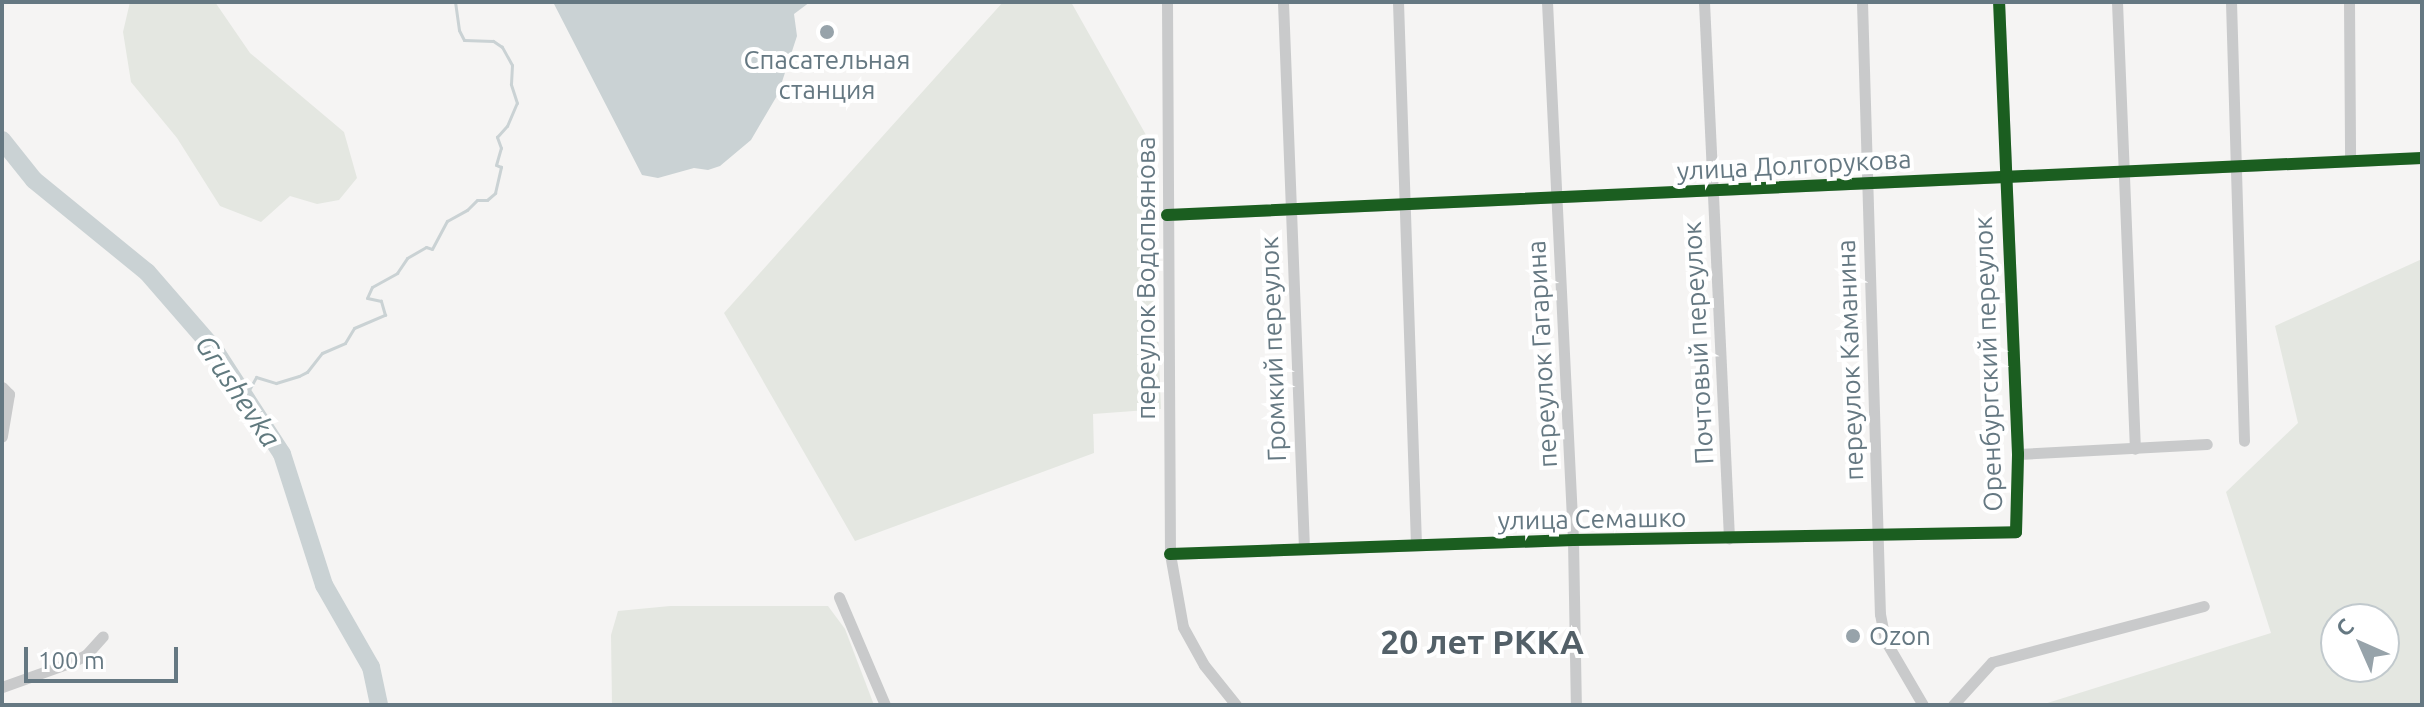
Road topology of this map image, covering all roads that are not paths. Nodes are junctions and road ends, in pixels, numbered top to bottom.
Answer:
1 (1167, 2) edge
2 (1283, 2) edge
3 (1398, 2) edge
4 (1547, 2) edge
5 (1704, 2) edge
6 (1862, 2) edge
7 (1999, 2) edge
8 (2117, 2) edge
9 (2231, 2) edge
10 (2349, 2) edge
11 (2422, 158) edge
12 (2350, 161) junction
13 (2235, 166) junction
14 (2122, 172) junction
15 (2004, 178) junction
16 (1867, 183) junction
17 (1713, 190) junction
18 (1556, 198) junction
19 (1405, 204) junction
20 (1289, 210) junction
21 (1167, 215) junction
22 (2, 387) edge
23 (2, 436) edge
24 (2244, 441) dead end
25 (2207, 444) dead end
26 (2135, 449) junction
27 (2018, 454) junction
28 (2016, 532) joint
29 (1878, 537) junction
30 (1729, 538) junction
31 (1573, 540) junction
32 (1416, 545) junction
33 (1304, 549) junction
34 (1170, 554) junction
35 (839, 597) dead end
36 (2204, 606) dead end
37 (103, 636) dead end
38 (2, 687) edge
39 (885, 705) edge
40 (1236, 705) edge
41 (1576, 705) edge
42 (1923, 705) edge
43 (1953, 705) edge

1 - 21 street, переулок Водопьянова
2 - 20 street, Громкий переулок
3 - 19 street
4 - 18 street, переулок Гагарина
5 - 17 street, Почтовый переулок
6 - 16 street, переулок Каманина
7 - 15 street, Оренбургский переулок
8 - 14 street
9 - 13 street
10 - 12 street
11 - 12 street, улица Долгорукова
12 - 13 street, улица Долгорукова
13 - 14 street, улица Долгорукова
13 - 24 street
14 - 15 street, улица Долгорукова
14 - 26 street
15 - 16 street, улица Долгорукова
15 - 27 street, Оренбургский переулок
16 - 17 street, улица Долгорукова
16 - 29 street, переулок Каманина
17 - 18 street, улица Долгорукова
17 - 30 street, Почтовый переулок
18 - 19 street, улица Долгорукова
18 - 31 street, переулок Гагарина
19 - 20 street, улица Долгорукова
19 - 32 street
20 - 21 street, улица Долгорукова
20 - 33 street, Громкий переулок
21 - 34 street, переулок Водопьянова
22 - 23 street
25 - 26 street
26 - 27 street
27 - 28 street, Оренбургский переулок
28 - 29 street, улица Семашко
29 - 30 street, улица Семашко
29 - 42 street, переулок Каманина
30 - 31 street, улица Семашко
31 - 32 street, улица Семашко
31 - 41 street, переулок Гагарина
32 - 33 street, улица Семашко
33 - 34 street, улица Семашко
34 - 40 street, переулок Водопьянова
35 - 39 street
36 - 43 street
37 - 38 street

